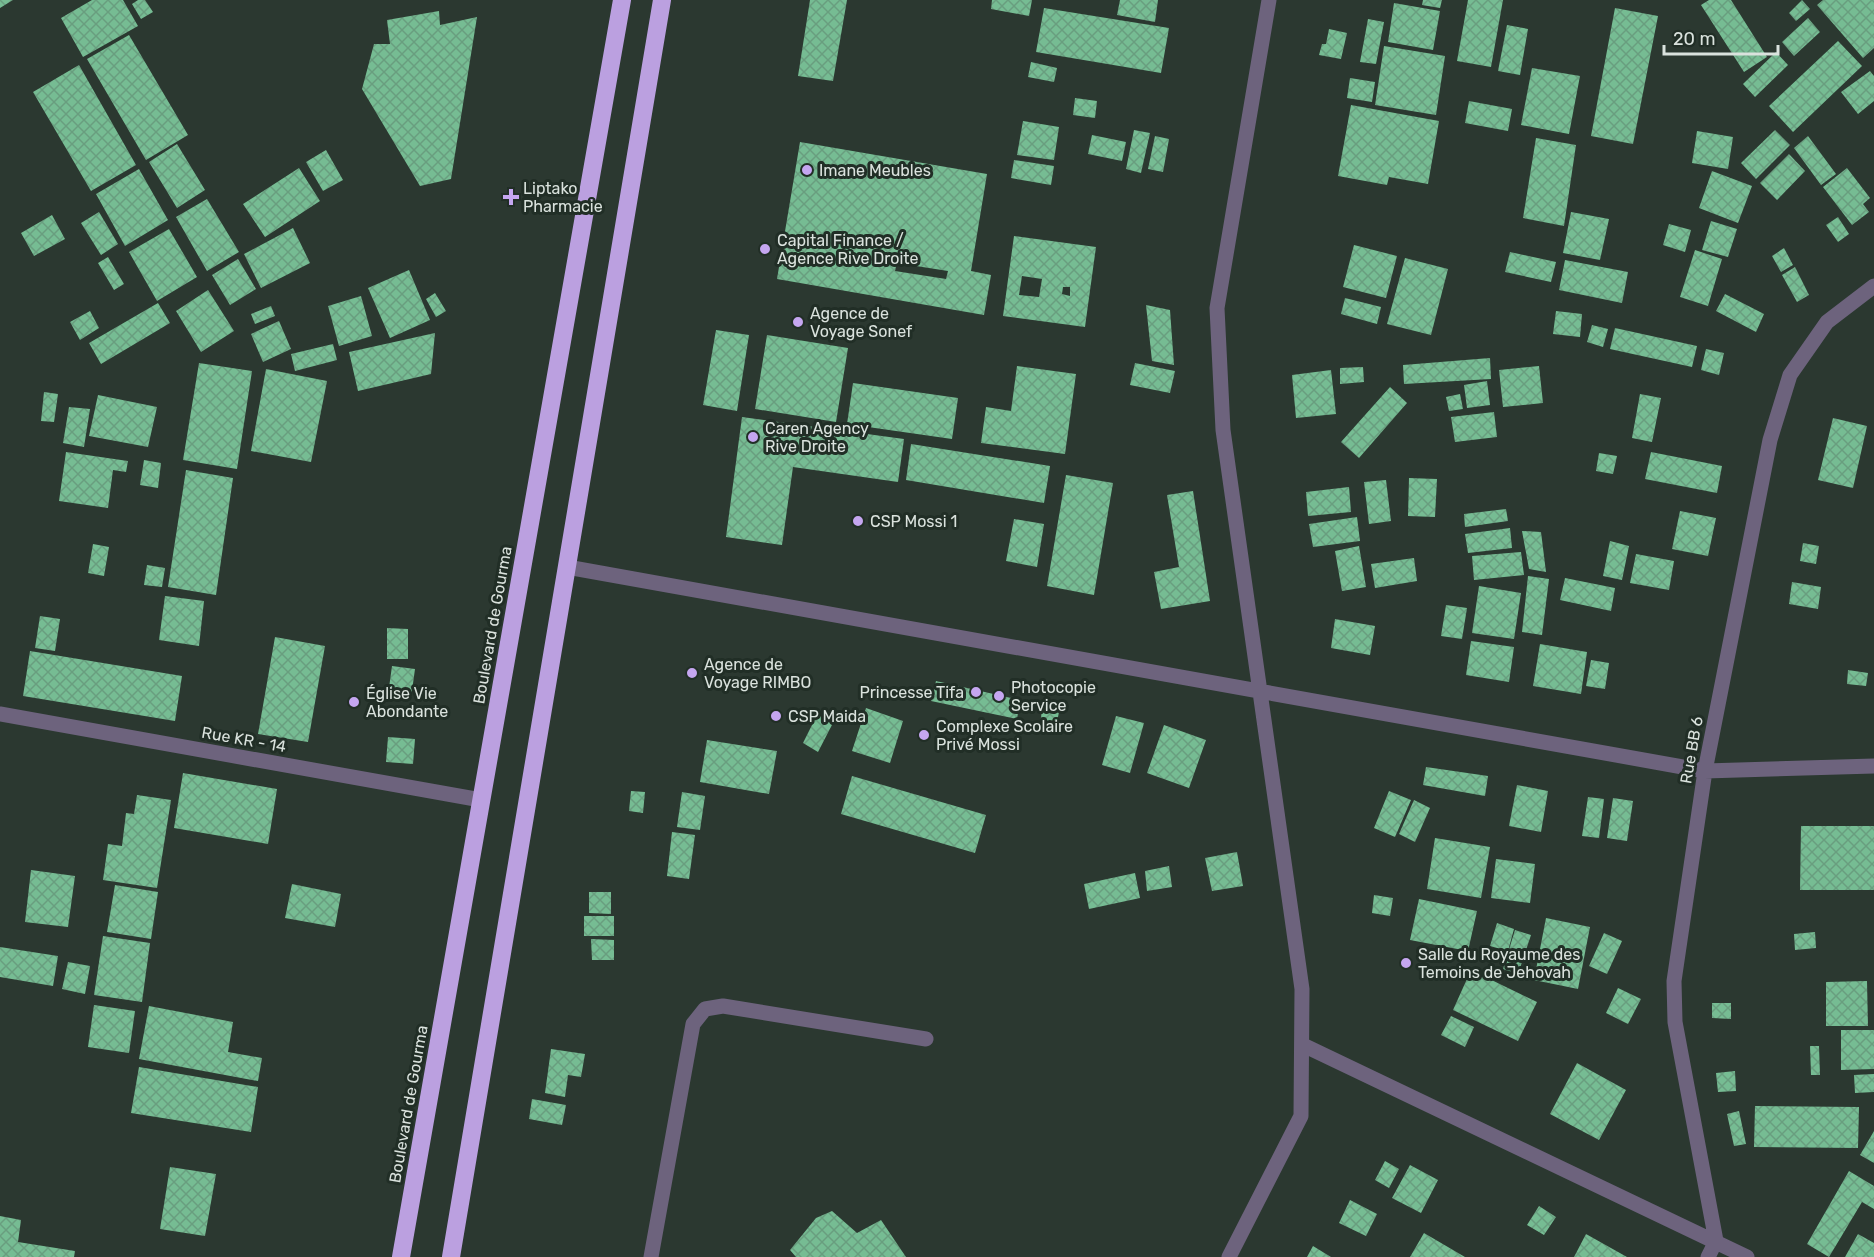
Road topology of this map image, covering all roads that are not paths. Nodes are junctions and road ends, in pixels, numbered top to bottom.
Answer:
1 (622, 0) edge
2 (662, 0) edge
3 (1269, 0) edge
4 (1874, 286) edge
5 (567, 567) junction
6 (1258, 689) junction
7 (0, 714) edge
8 (1874, 766) edge
9 (1705, 771) junction
10 (481, 800) junction
11 (926, 1039) dead end
12 (1303, 1045) junction
13 (1716, 1241) junction
14 (401, 1257) edge
15 (451, 1257) edge
16 (651, 1257) edge
17 (1229, 1257) edge
18 (1708, 1257) edge
19 (1747, 1257) edge

1 - 10 highway, Boulevard de Gourma
2 - 5 highway
3 - 6 street
4 - 9 street, Rue BB 6
5 - 6 street
5 - 15 highway
6 - 9 street
6 - 12 street
7 - 10 street, Rue KR - 14
8 - 9 street
9 - 13 street, Rue BB 6
10 - 14 highway, Boulevard de Gourma
11 - 16 street
12 - 13 street
12 - 17 street
13 - 18 street
13 - 19 street

